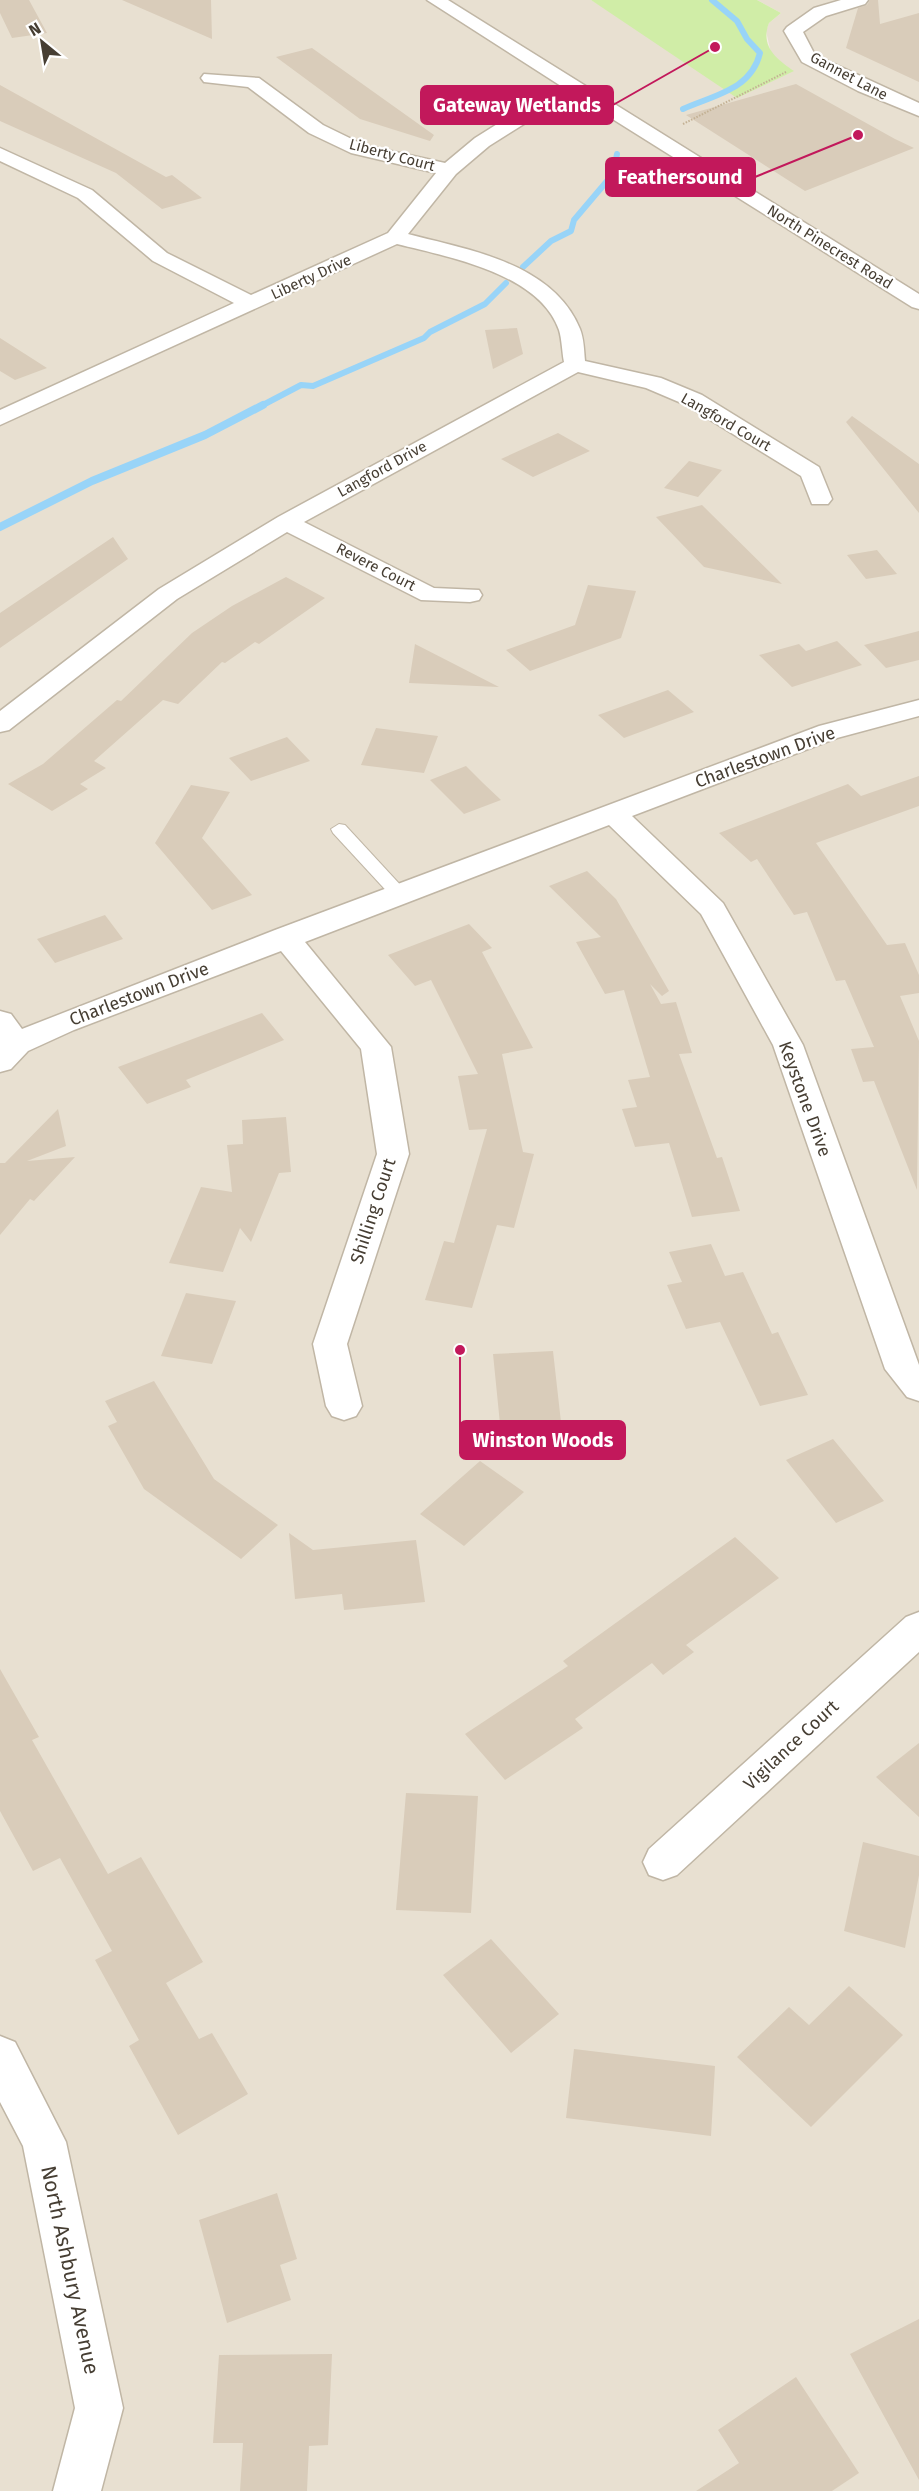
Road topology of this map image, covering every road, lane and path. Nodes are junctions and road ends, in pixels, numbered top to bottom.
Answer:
1 (436, 0) edge
2 (859, 0) edge
3 (796, 67) dead end
4 (210, 78) dead end
5 (591, 96) junction
6 (919, 110) edge
7 (656, 139) junction
8 (0, 154) edge
9 (449, 170) junction
10 (395, 237) junction
11 (919, 303) edge
12 (252, 304) junction
13 (575, 364) junction
14 (1, 416) edge
15 (820, 499) dead end
16 (286, 522) junction
17 (470, 595) dead end
18 (919, 708) edge
19 (0, 724) edge
20 (614, 814) junction
21 (339, 829) dead end
22 (399, 894) junction
23 (285, 937) junction
24 (6, 1042) edge
25 (919, 1388) edge
26 (344, 1406) dead end
27 (919, 1628) edge
28 (663, 1862) dead end
29 (0, 2056) edge
30 (77, 2491) edge

1 - 5 street, North Pinecrest Road
2 - 6 street, Gannet Lane
3 - 7 path
4 - 9 street, Liberty Court
5 - 7 street, North Pinecrest Road
5 - 9 street, Liberty Drive
7 - 11 street, North Pinecrest Road
8 - 12 street
9 - 10 street, Liberty Drive
10 - 12 street, Liberty Drive
10 - 13 street
12 - 14 street, Liberty Drive
13 - 15 street, Langford Court
13 - 16 street, Langford Drive
16 - 17 street, Revere Court
16 - 19 street, Langford Drive
18 - 20 street, Charlestown Drive
20 - 22 street, Charlestown Drive
20 - 25 street, Keystone Drive
21 - 22 lane
22 - 23 street, Charlestown Drive
23 - 24 street, Charlestown Drive
23 - 26 street, Shilling Court
27 - 28 street, Vigilance Court
29 - 30 street, North Ashbury Avenue

